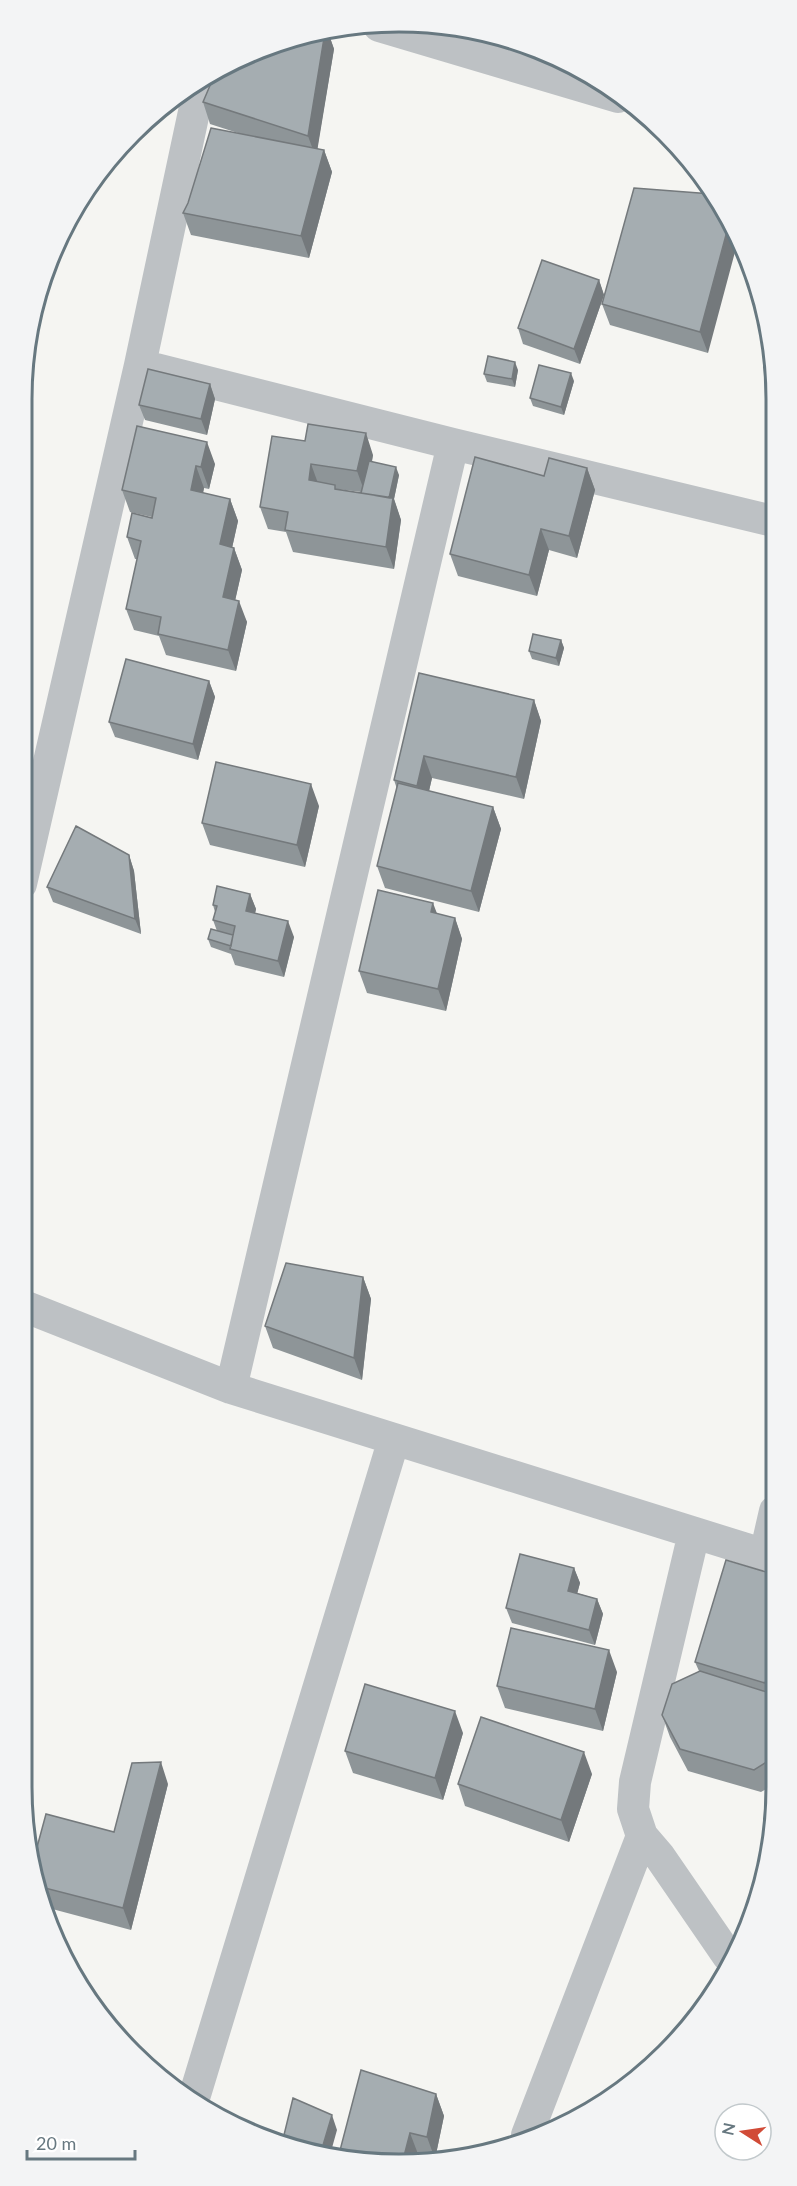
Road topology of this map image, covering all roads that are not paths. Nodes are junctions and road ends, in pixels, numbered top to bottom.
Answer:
1 (399, 32) edge
2 (597, 90) edge
3 (198, 91) edge
4 (140, 365) junction
5 (453, 444) junction
6 (766, 519) edge
7 (32, 836) edge
8 (32, 1309) edge
9 (231, 1388) junction
10 (394, 1439) junction
11 (694, 1533) junction
12 (766, 1556) edge
13 (642, 1836) junction
14 (726, 1953) edge
15 (196, 2094) edge
16 (528, 2131) edge

1 - 2 street
3 - 4 street
4 - 5 street
4 - 7 street
5 - 6 street
5 - 9 street
8 - 9 street
9 - 10 street
10 - 11 street
10 - 15 street
11 - 12 street
11 - 13 street
13 - 14 street
13 - 16 street

